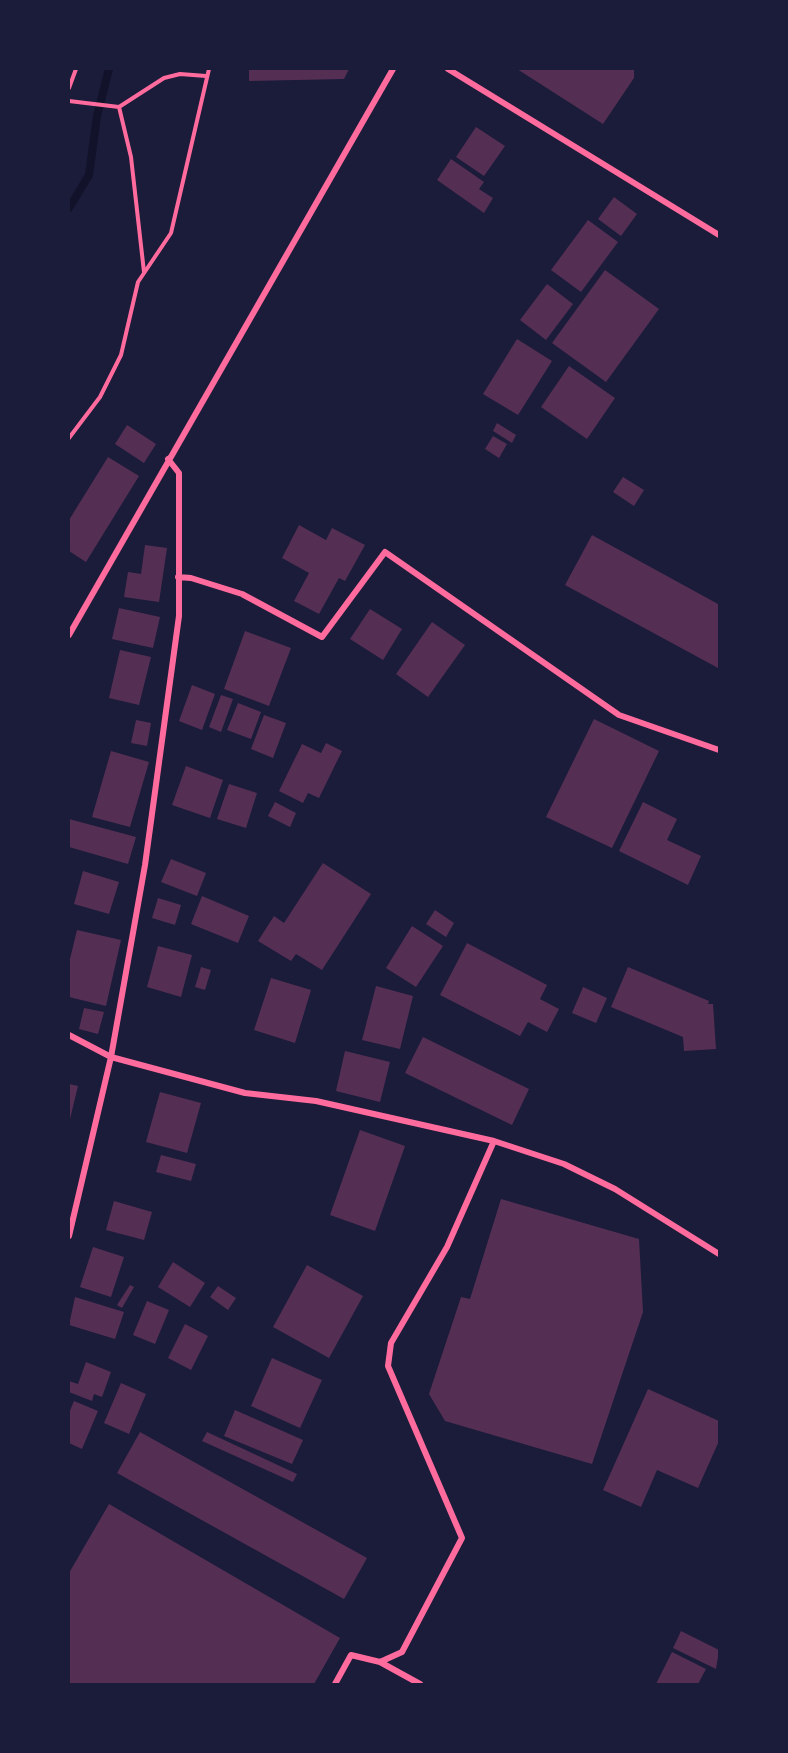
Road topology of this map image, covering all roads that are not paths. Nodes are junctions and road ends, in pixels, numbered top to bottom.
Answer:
1 (393, 69) edge
2 (448, 69) edge
3 (719, 236) edge
4 (168, 459) junction
5 (178, 577) junction
6 (69, 635) edge
7 (719, 750) edge
8 (69, 1035) edge
9 (111, 1057) junction
10 (494, 1141) junction
11 (69, 1236) edge
12 (719, 1254) edge
13 (380, 1662) junction
14 (335, 1684) edge
15 (420, 1684) edge

1 - 4 street
2 - 3 street
4 - 5 street
4 - 6 street
5 - 7 street
5 - 9 street
8 - 9 street
9 - 10 street
9 - 11 street
10 - 12 street
10 - 13 street
13 - 14 street
13 - 15 street

